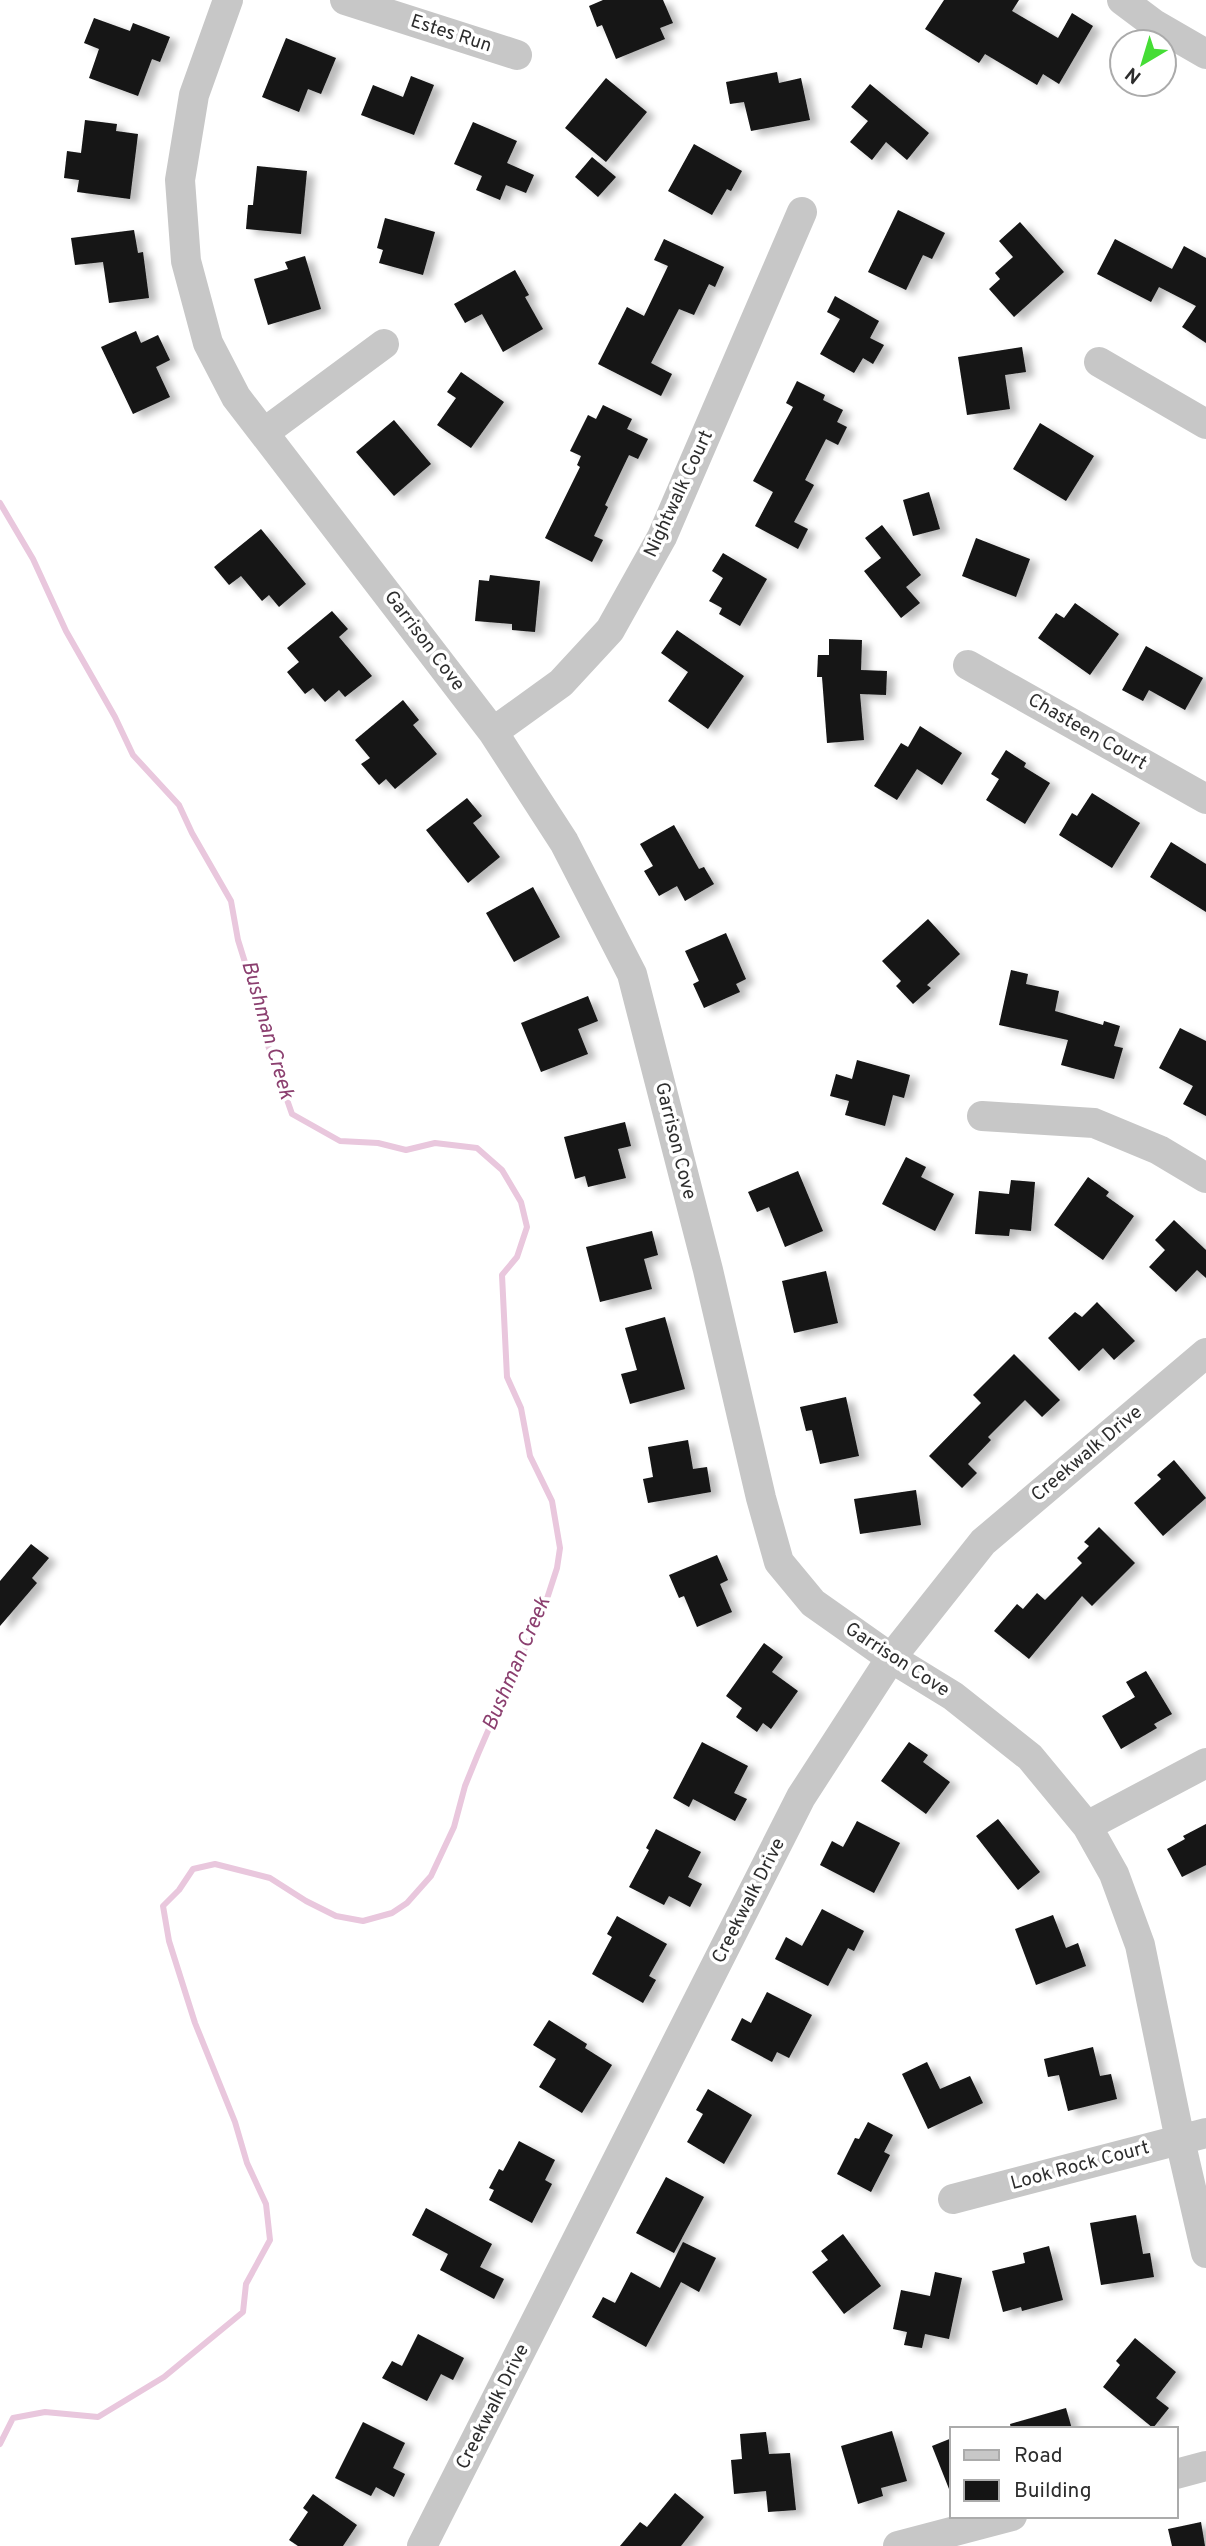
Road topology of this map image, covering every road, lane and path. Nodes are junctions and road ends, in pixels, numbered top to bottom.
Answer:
1 (228, 0) edge
2 (345, 0) edge
3 (1122, 0) edge
4 (1206, 54) edge
5 (517, 55) dead end
6 (802, 212) dead end
7 (384, 344) dead end
8 (1099, 362) dead end
9 (1206, 424) edge
10 (265, 432) junction
11 (968, 665) dead end
12 (493, 732) junction
13 (1206, 800) edge
14 (982, 1116) dead end
15 (1206, 1178) edge
16 (1206, 1353) edge
17 (891, 1658) junction
18 (1206, 1763) edge
19 (1087, 1825) junction
20 (1193, 2136) edge
21 (953, 2199) dead end
22 (1206, 2253) edge
23 (1206, 2466) edge
24 (1178, 2473) edge
25 (1004, 2518) edge
26 (422, 2546) edge
27 (898, 2546) edge

1 - 10 street, Garrison Cove
2 - 5 street, Estes Run
3 - 4 street
6 - 12 street, Nightwalk Court
7 - 10 street
8 - 9 street
10 - 12 street, Garrison Cove
11 - 13 street, Chasteen Court
12 - 17 street, Garrison Cove
14 - 15 street
16 - 17 street, Creekwalk Drive
17 - 19 street, Garrison Cove
17 - 26 street, Creekwalk Drive
18 - 19 street
19 - 20 street, Garrison Cove
20 - 21 street, Look Rock Court
20 - 22 street, Garrison Cove
23 - 24 street
25 - 27 street

